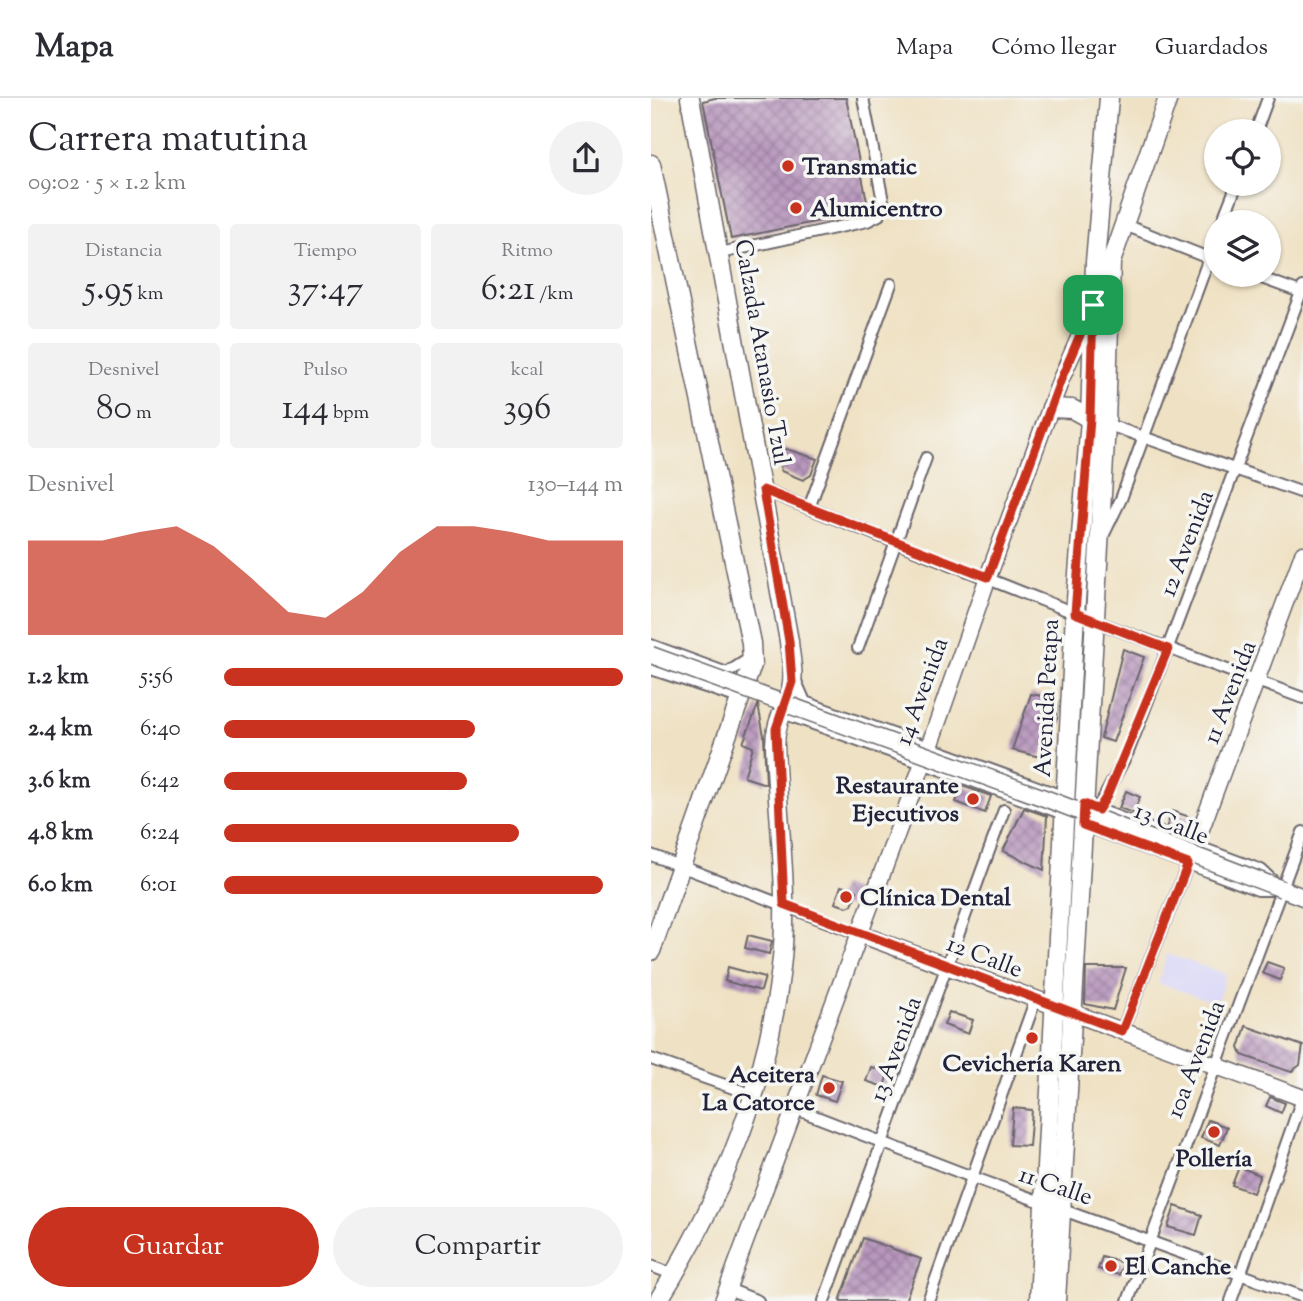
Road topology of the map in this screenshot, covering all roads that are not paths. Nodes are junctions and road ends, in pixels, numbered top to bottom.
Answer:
1 (690, 98) edge
2 (863, 98) edge
3 (1109, 98) edge
4 (1168, 98) edge
5 (1268, 98) edge
6 (1260, 119) edge
7 (651, 164) edge
8 (1125, 225) junction
9 (720, 253) junction
10 (1204, 256) edge
11 (1111, 262) junction
12 (1204, 283) edge
13 (891, 284) dead end
14 (1281, 284) edge
15 (1302, 291) edge
16 (1093, 305) junction
17 (1051, 408) junction
18 (1098, 421) junction
19 (1143, 437) junction
20 (926, 458) dead end
21 (1236, 470) junction
22 (763, 490) junction
23 (1303, 493) edge
24 (809, 508) junction
25 (896, 542) junction
26 (1098, 545) junction
27 (1303, 554) edge
28 (988, 577) junction
29 (1075, 613) junction
30 (1095, 621) junction
31 (651, 645) edge
32 (858, 648) dead end
33 (1168, 649) junction
34 (752, 657) junction
35 (652, 667) edge
36 (790, 667) junction
37 (1258, 680) junction
38 (1303, 698) edge
39 (742, 699) junction
40 (781, 712) junction
41 (929, 747) junction
42 (921, 763) junction
43 (1064, 805) junction
44 (1091, 807) junction
45 (1004, 810) dead end
46 (1083, 825) junction
47 (1303, 832) edge
48 (1195, 845) junction
49 (651, 855) edge
50 (1188, 864) junction
51 (681, 865) junction
52 (1282, 890) junction
53 (1303, 897) edge
54 (784, 904) junction
55 (857, 933) junction
56 (651, 951) edge
57 (947, 966) junction
58 (1035, 1000) junction
59 (1062, 1011) junction
60 (1122, 1031) junction
61 (651, 1059) edge
62 (1215, 1065) junction
63 (753, 1095) junction
64 (1303, 1097) edge
65 (796, 1109) junction
66 (883, 1141) junction
67 (972, 1177) junction
68 (1053, 1206) junction
69 (1150, 1241) junction
70 (651, 1266) edge
71 (1240, 1274) junction
72 (674, 1275) junction
73 (726, 1295) edge
74 (1303, 1297) edge
75 (659, 1301) edge
76 (758, 1301) edge
77 (824, 1301) edge
78 (928, 1301) edge
79 (1039, 1301) edge
80 (1056, 1301) edge
81 (1128, 1301) edge
82 (1231, 1301) edge

1 - 9 main road, Calzada Atanasio Tzul
2 - 9 street
3 - 16 main road, Avenida Petapa
4 - 8 main road, 14 Avenida
5 - 6 street
7 - 34 main road
8 - 10 street
8 - 11 main road, 14 Avenida
9 - 22 main road, Calzada Atanasio Tzul
11 - 16 main road, 14 Avenida
11 - 18 main road, Avenida Petapa
12 - 19 street
13 - 24 street
14 - 15 street
15 - 21 street, 12 Avenida
16 - 17 main road, 14 Avenida
16 - 18 main road, Avenida Petapa
17 - 18 main road
17 - 28 main road, 14 Avenida
18 - 19 street
18 - 26 main road, Avenida Petapa
18 - 29 main road, Avenida Petapa
19 - 21 street
19 - 26 street
20 - 25 street
21 - 23 street
21 - 33 street, 12 Avenida
22 - 24 street
22 - 36 main road, Calzada Atanasio Tzul
24 - 25 street
25 - 28 street
25 - 32 street
26 - 30 main road, Avenida Petapa
27 - 37 main road, 11 Avenida
28 - 29 street
28 - 41 main road, 14 Avenida
29 - 30 street
29 - 43 main road, Avenida Petapa
30 - 33 street
30 - 44 main road, Avenida Petapa
31 - 34 street
33 - 37 street
33 - 44 street, 12 Avenida
34 - 39 main road
35 - 39 street, 13 Calle
35 - 52 main road, 13 Calle, bridge
36 - 40 main road, Calzada Atanasio Tzul
36 - 41 street
37 - 38 street
37 - 48 main road, 11 Avenida
39 - 51 main road
40 - 42 street
40 - 54 main road, Calzada Atanasio Tzul
41 - 42 main road, 14 Avenida
41 - 43 street
42 - 43 street
42 - 55 main road, 14 Avenida
43 - 59 main road, Avenida Petapa
44 - 46 main road, Avenida Petapa
44 - 48 street, 13 Calle
45 - 57 street, 13 Avenida
46 - 50 street, 13 Calle
46 - 59 main road, Avenida Petapa
47 - 52 street, 10a Avenida
48 - 52 street, 13 Calle
49 - 51 street, 12 Calle
50 - 52 street, 13 Calle
50 - 60 street
51 - 54 street, 12 Calle
51 - 56 main road
52 - 53 main road, 13 Calle
52 - 62 street, 10a Avenida
54 - 55 street, 12 Calle
54 - 63 main road, Calzada Atanasio Tzul
55 - 57 main road, 12 Calle
55 - 65 main road, 14 Avenida
57 - 58 main road, 12 Calle
57 - 66 street, 13 Avenida
58 - 59 main road, 12 Calle
58 - 67 street
59 - 60 main road, 12 Calle
59 - 68 main road, Avenida Petapa
60 - 62 main road, 12 Calle
61 - 63 street
62 - 64 main road, 12 Calle
62 - 69 street, 10a Avenida
63 - 72 main road, Calzada Atanasio Tzul
64 - 71 street
65 - 66 street, 11 Calle
65 - 73 main road, 14 Avenida
66 - 67 street, 11 Calle
66 - 77 street, 13 Avenida
67 - 68 street, 11 Calle
67 - 78 street
68 - 69 street, 11 Calle
68 - 79 main road, Avenida Petapa
68 - 80 main road, Avenida Petapa
69 - 71 street, 11 Calle
69 - 81 street, 10a Avenida
70 - 72 street
71 - 74 street, 11 Calle
71 - 82 street
72 - 75 main road, Calzada Atanasio Tzul
73 - 76 street

